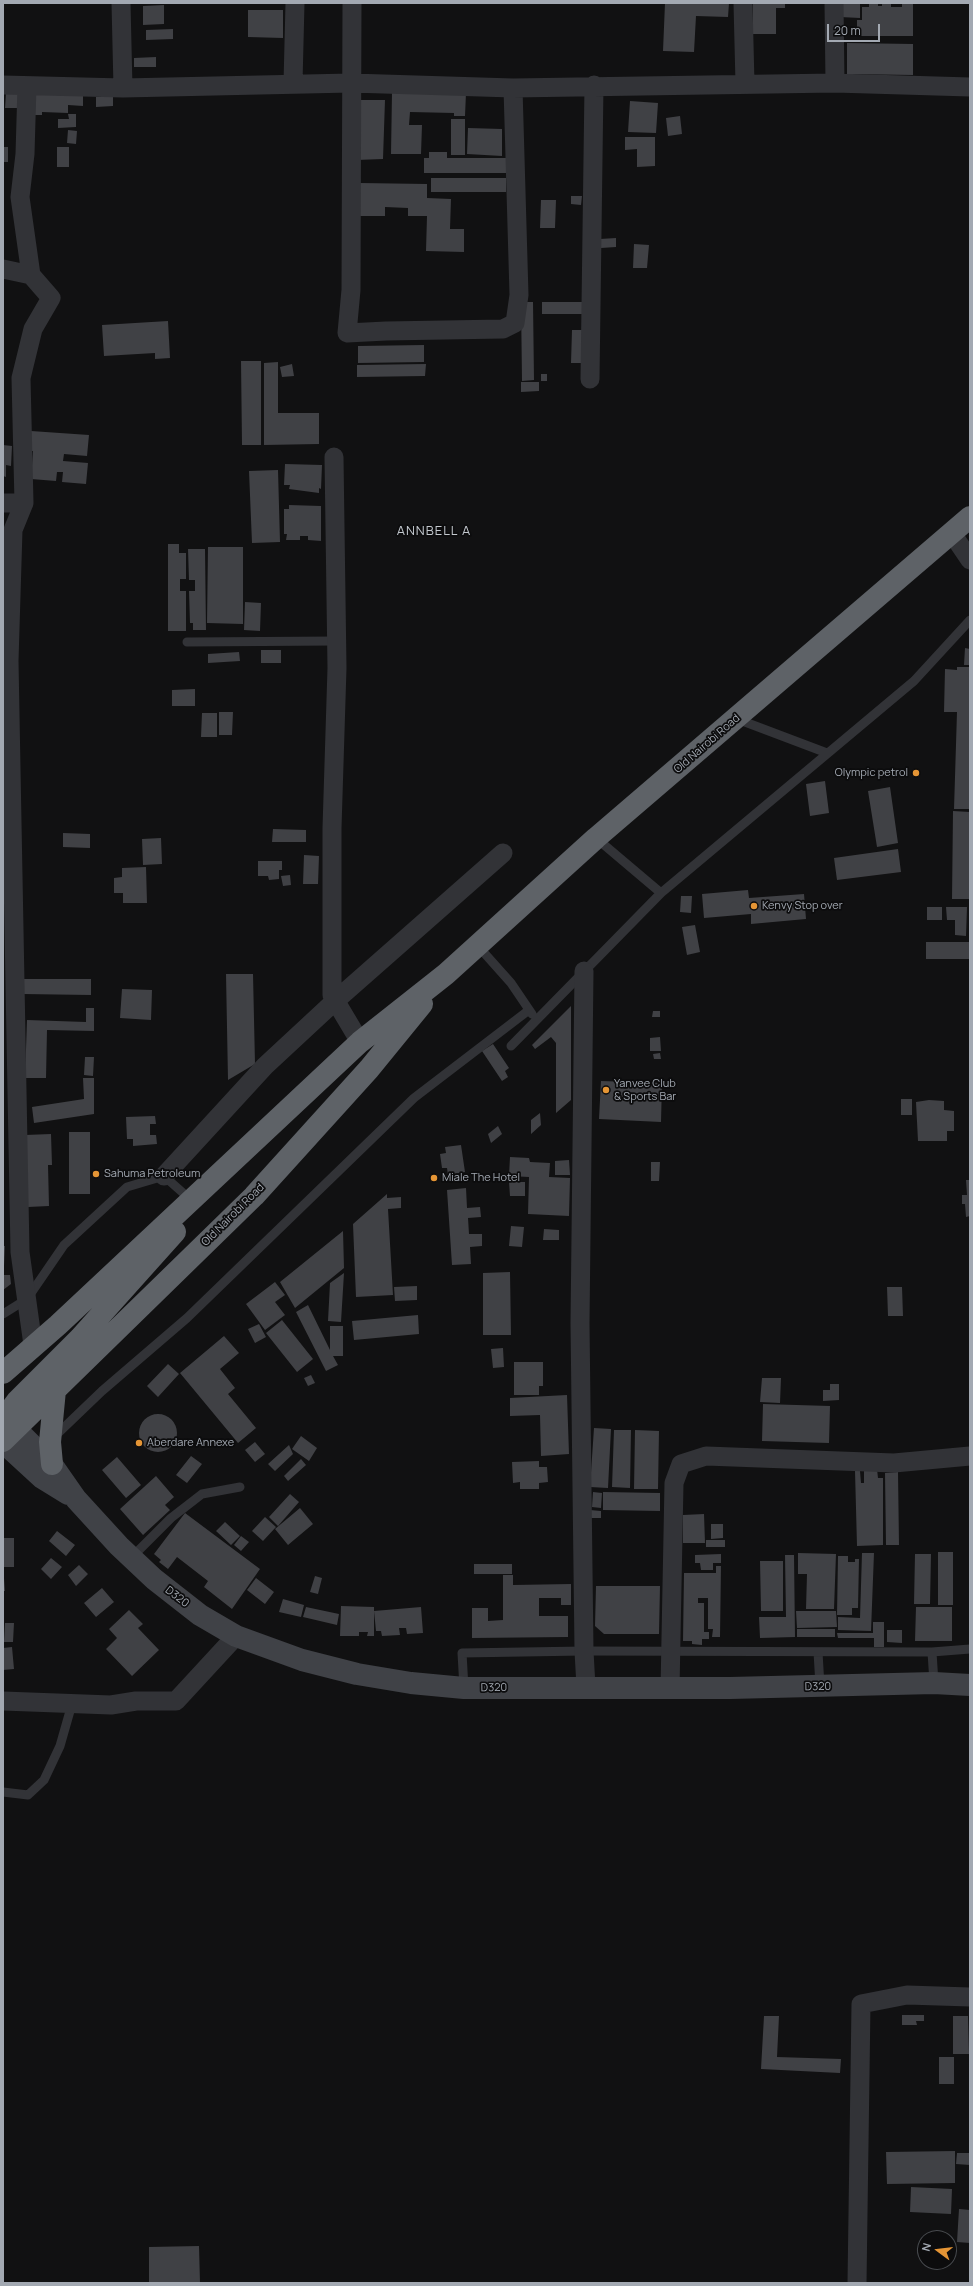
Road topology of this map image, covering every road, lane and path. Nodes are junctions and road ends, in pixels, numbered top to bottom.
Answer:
1 (121, 3) edge
2 (295, 3) edge
3 (352, 3) edge
4 (743, 3) edge
5 (834, 3) edge
6 (293, 83) junction
7 (351, 83) junction
8 (835, 83) junction
9 (745, 84) junction
10 (3, 85) edge
11 (594, 85) junction
12 (27, 86) junction
13 (970, 87) edge
14 (123, 88) junction
15 (512, 88) junction
16 (3, 269) edge
17 (31, 275) junction
18 (590, 379) dead end
19 (334, 457) dead end
20 (3, 503) edge
21 (24, 503) junction
22 (970, 517) edge
23 (951, 532) junction
24 (970, 560) edge
25 (970, 620) edge
26 (336, 641) junction
27 (187, 642) dead end
28 (736, 719) junction
29 (827, 753) junction
30 (596, 838) junction
31 (503, 853) dead end
32 (661, 894) junction
33 (478, 946) junction
34 (584, 971) junction
35 (446, 974) junction
36 (335, 1001) junction
37 (529, 1010) junction
38 (536, 1020) junction
39 (360, 1042) junction
40 (511, 1046) dead end
41 (232, 1164) junction
42 (11, 1166) edge
43 (164, 1176) junction
44 (192, 1200) junction
45 (27, 1299) junction
46 (3, 1314) edge
47 (33, 1345) junction
48 (3, 1373) edge
49 (55, 1390) junction
50 (6, 1432) edge
51 (50, 1442) junction
52 (970, 1456) edge
53 (52, 1464) junction
54 (240, 1487) dead end
55 (76, 1499) junction
56 (131, 1558) junction
57 (236, 1636) junction
58 (970, 1649) edge
59 (584, 1651) junction
60 (672, 1652) junction
61 (818, 1652) junction
62 (932, 1652) junction
63 (934, 1683) junction
64 (970, 1685) edge
65 (586, 1687) junction
66 (820, 1687) junction
67 (464, 1688) junction
68 (670, 1689) junction
69 (3, 1701) edge
70 (72, 1704) junction
71 (3, 1792) edge
72 (970, 1997) edge
73 (857, 2283) edge

1 - 14 street
2 - 6 street
3 - 7 street
4 - 9 street
5 - 8 street
6 - 7 street
6 - 14 street
7 - 15 street
7 - 15 street
8 - 9 street
8 - 13 street
9 - 11 street
10 - 12 street
11 - 15 street
11 - 18 street
12 - 14 street
12 - 17 street
16 - 17 street
17 - 21 street
19 - 26 street
20 - 21 street
21 - 42 street
22 - 23 highway, Old Nairobi Road
23 - 24 street
23 - 28 highway, Old Nairobi Road
25 - 29 lane
26 - 27 lane
26 - 36 street
28 - 29 lane
28 - 30 highway, Old Nairobi Road
29 - 32 lane
30 - 32 lane
30 - 33 highway, Old Nairobi Road
31 - 36 street
32 - 34 lane
33 - 35 highway, Old Nairobi Road
33 - 37 lane
34 - 38 lane
34 - 59 street
35 - 39 highway, Old Nairobi Road
35 - 49 highway, Old Nairobi Road
36 - 39 street
36 - 43 street
37 - 38 lane
37 - 51 lane
38 - 40 lane
39 - 41 highway, Old Nairobi Road
41 - 44 highway, Old Nairobi Road
41 - 50 highway
42 - 45 street
43 - 44 lane
43 - 45 lane
44 - 47 highway, Old Nairobi Road
45 - 46 lane
45 - 47 street
47 - 48 highway, Old Nairobi Road
49 - 50 highway, Old Nairobi Road
49 - 51 highway
50 - 53 street, D320
50 - 55 street, D320
51 - 53 highway
52 - 60 street
53 - 55 street, D320
54 - 56 lane
55 - 56 street, D320 / D320
56 - 57 street, D320 / D320
57 - 67 street, D320 / D320
57 - 70 street
58 - 62 lane
59 - 60 lane
59 - 65 street
59 - 67 lane
60 - 61 lane
60 - 68 street
61 - 62 lane
61 - 66 lane
62 - 63 lane
63 - 64 street, D320 / D320
63 - 66 street, D320 / D320
65 - 67 street, D320 / D320
65 - 68 street, D320 / D320
66 - 68 street, D320 / D320
69 - 70 street
70 - 71 lane
72 - 73 street

